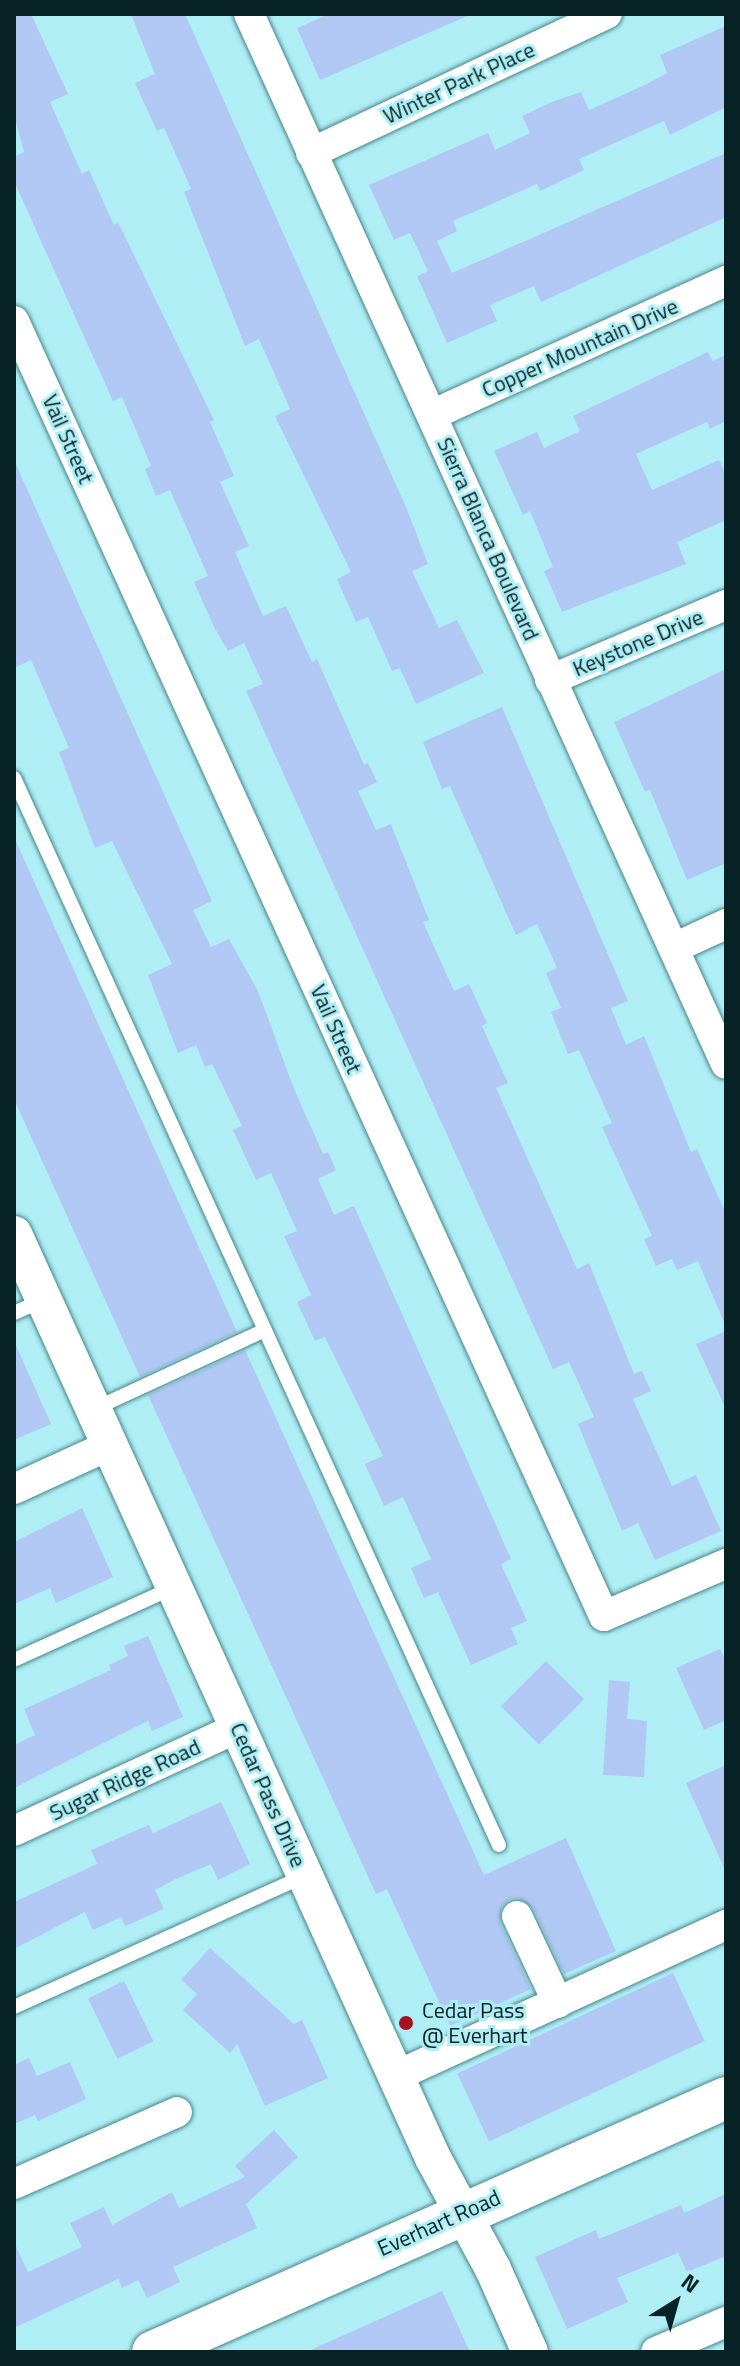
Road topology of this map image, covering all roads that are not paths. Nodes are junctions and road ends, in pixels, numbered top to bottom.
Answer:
1 (249, 14) edge
2 (607, 14) edge
3 (311, 153) junction
4 (726, 281) edge
5 (14, 321) edge
6 (434, 414) junction
7 (726, 605) edge
8 (550, 680) junction
9 (14, 778) edge
10 (726, 924) edge
11 (674, 948) junction
12 (726, 1064) edge
13 (14, 1234) edge
14 (29, 1306) edge
15 (265, 1330) junction
16 (94, 1410) junction
17 (110, 1445) junction
18 (14, 1489) edge
19 (726, 1564) edge
20 (175, 1587) junction
21 (14, 1660) edge
22 (237, 1728) junction
23 (14, 1831) edge
24 (499, 1845) dead end
25 (304, 1876) junction
26 (517, 1916) dead end
27 (724, 1932) edge
28 (558, 2003) junction
29 (14, 2007) edge
30 (396, 2076) junction
31 (726, 2098) edge
32 (177, 2112) dead end
33 (14, 2184) edge
34 (462, 2212) junction
35 (726, 2322) edge
36 (153, 2352) edge
37 (530, 2352) edge
38 (656, 2352) edge

1 - 3 street, Sierra Blanca Boulevard
2 - 3 street, Winter Park Place
3 - 6 street, Sierra Blanca Boulevard
4 - 6 street, Copper Mountain Drive
5 - 19 street, Vail Street
6 - 8 street, Sierra Blanca Boulevard
7 - 8 street, Keystone Drive
8 - 11 street, Sierra Blanca Boulevard
9 - 15 lane
10 - 11 street
11 - 12 street, Sierra Blanca Boulevard
13 - 14 street, Cedar Pass Drive
14 - 16 street, Cedar Pass Drive
15 - 16 lane
15 - 24 lane
16 - 17 street, Cedar Pass Drive
17 - 18 street
17 - 20 street, Cedar Pass Drive
20 - 21 lane
20 - 22 street, Cedar Pass Drive
22 - 23 street, Sugar Ridge Road
22 - 25 street, Cedar Pass Drive
25 - 29 lane
25 - 30 street, Cedar Pass Drive
26 - 28 street
27 - 28 street
28 - 30 street
30 - 34 street, Cedar Pass Drive
31 - 34 main road, Everhart Road
32 - 33 street
34 - 36 main road, Everhart Road
34 - 37 street, Cedar Pass Drive
35 - 38 street

